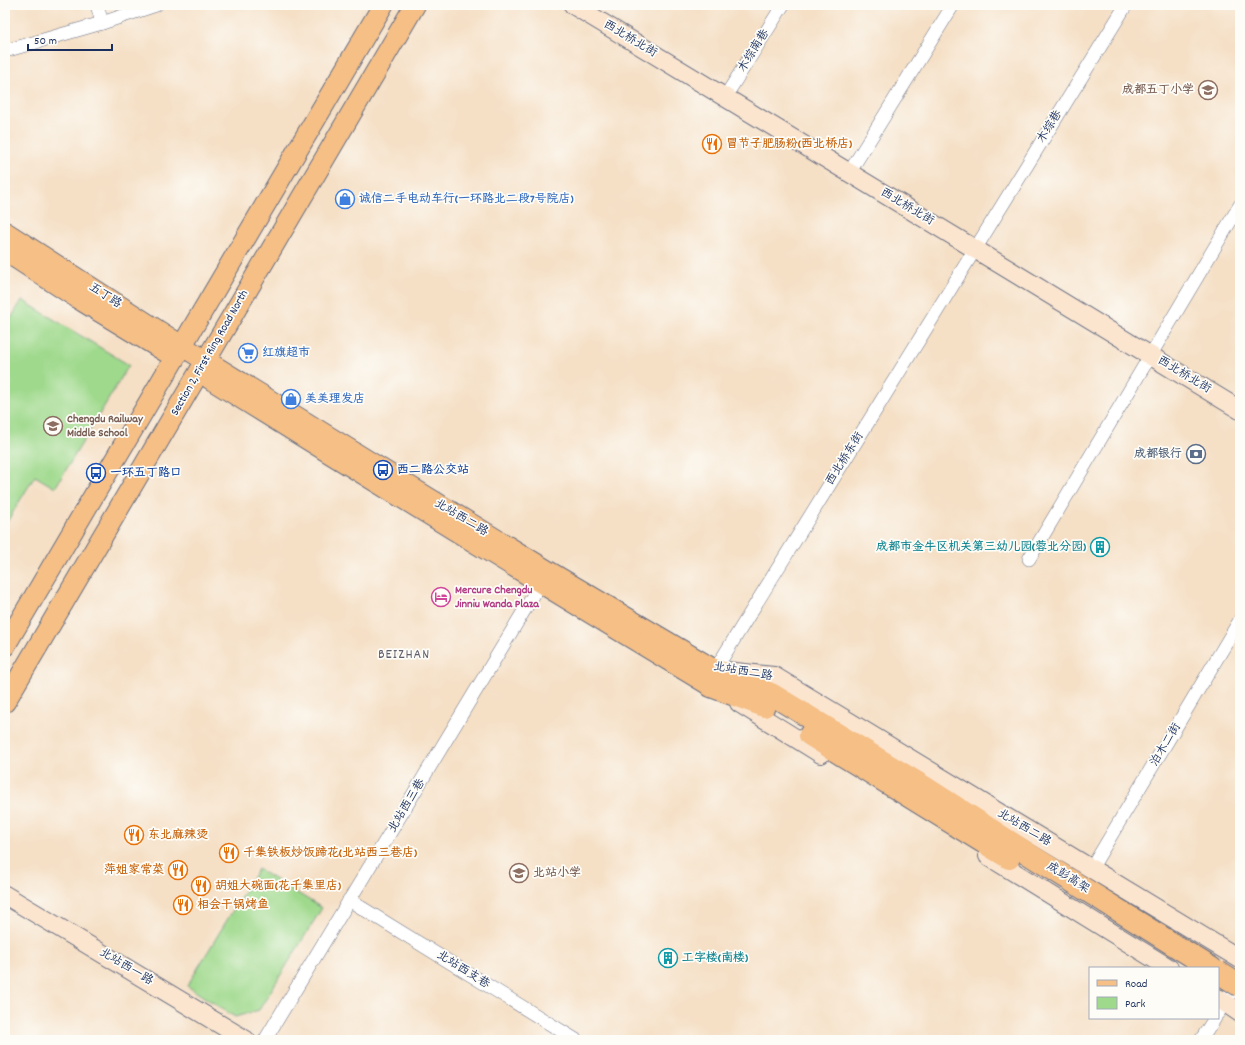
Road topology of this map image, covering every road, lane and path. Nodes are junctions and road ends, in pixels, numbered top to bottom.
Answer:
1 (97, 5) edge
2 (156, 5) edge
3 (384, 5) edge
4 (415, 5) edge
5 (573, 5) edge
6 (783, 5) edge
7 (953, 5) edge
8 (1126, 5) edge
9 (102, 23) junction
10 (5, 51) edge
11 (725, 97) junction
12 (849, 173) junction
13 (1240, 205) edge
14 (5, 232) edge
15 (975, 249) junction
16 (5, 251) edge
17 (179, 352) junction
18 (1150, 355) junction
19 (202, 366) junction
20 (1240, 410) edge
21 (1029, 559) dead end
22 (545, 577) junction
23 (1240, 620) edge
24 (5, 646) edge
25 (713, 678) junction
26 (5, 702) edge
27 (921, 794) junction
28 (1091, 869) junction
29 (5, 895) edge
30 (350, 900) junction
31 (1240, 959) edge
32 (1167, 967) edge
33 (1185, 967) edge
34 (1209, 967) edge
35 (1219, 973) edge
36 (1240, 977) edge
37 (1240, 986) edge
38 (1224, 1001) edge
39 (1240, 1013) edge
40 (1214, 1019) edge
41 (246, 1040) edge
42 (265, 1040) edge
43 (576, 1040) edge
44 (1201, 1040) edge

1 - 9 street
2 - 9 street
3 - 17 main road
4 - 19 main road, Section 2, First Ring Road North
5 - 11 street, 西北桥北街
6 - 11 street, 木综南巷
7 - 12 street
8 - 15 street, 木综巷
9 - 10 street
11 - 12 street, 西北桥北街
12 - 15 street, 西北桥北街
13 - 18 street
14 - 17 main road, 五丁路
15 - 18 street, 西北桥北街
15 - 25 street, 西北桥东街
16 - 17 main road, 五丁路
17 - 19 main road, 五丁路
17 - 24 main road
18 - 20 street, 西北桥北街
18 - 21 street
19 - 22 main road, 北站西二路
19 - 26 main road, Section 2, First Ring Road North
22 - 25 main road, 北站西二路
22 - 30 street, 北站西三巷
23 - 28 street, 泊木二街
25 - 27 highway
25 - 28 street, 北站西二路
25 - 32 street, 北站西二路
27 - 33 highway, 成彭高架
27 - 34 highway, 成彭高架
28 - 31 street, 北站西二路
29 - 41 street, 北站西一路
30 - 42 street, 北站西三巷
30 - 43 street, 北站西支巷
35 - 37 highway, bridge
36 - 38 street
38 - 39 street
40 - 44 street

